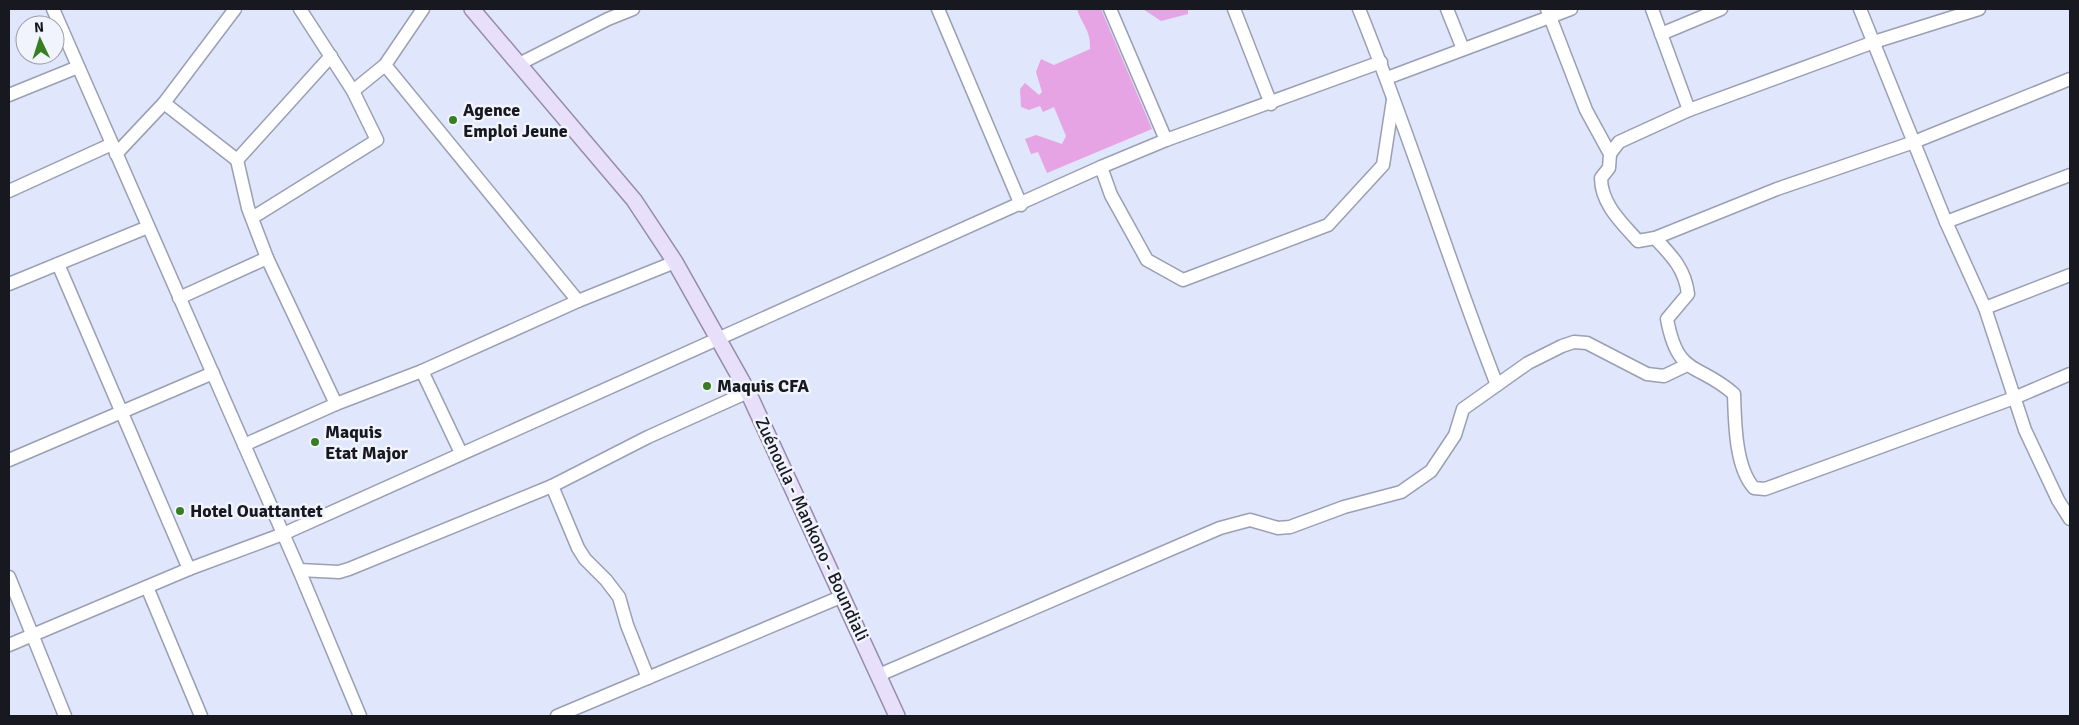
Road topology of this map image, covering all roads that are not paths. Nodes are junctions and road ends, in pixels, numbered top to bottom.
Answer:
1 (53, 9) edge
2 (235, 9) edge
3 (300, 9) edge
4 (423, 9) edge
5 (472, 9) edge
6 (633, 9) edge
7 (938, 9) edge
8 (1110, 9) edge
9 (1234, 9) edge
10 (1359, 9) edge
11 (1447, 9) edge
12 (1571, 9) edge
13 (1652, 9) edge
14 (1721, 9) edge
15 (1860, 9) edge
16 (1979, 9) edge
17 (1548, 13) edge
18 (1661, 34) junction
19 (1874, 42) junction
20 (1463, 49) junction
21 (330, 56) junction
22 (1380, 62) junction
23 (520, 64) junction
24 (385, 65) junction
25 (78, 67) junction
26 (1387, 78) junction
27 (2070, 79) edge
28 (353, 91) junction
29 (9, 95) edge
30 (1393, 100) junction
31 (164, 103) junction
32 (1271, 104) junction
33 (1689, 110) junction
34 (1166, 140) junction
35 (1914, 142) junction
36 (114, 149) junction
37 (1610, 154) junction
38 (237, 160) junction
39 (1101, 167) junction
40 (2070, 175) edge
41 (9, 191) edge
42 (1021, 205) junction
43 (252, 218) junction
44 (1946, 222) junction
45 (148, 227) junction
46 (1655, 238) junction
47 (267, 258) junction
48 (675, 262) junction
49 (58, 264) junction
50 (2070, 275) edge
51 (9, 284) edge
52 (180, 298) junction
53 (578, 301) junction
54 (1985, 308) junction
55 (718, 337) junction
56 (1687, 365) junction
57 (422, 371) junction
58 (212, 373) junction
59 (2070, 374) edge
60 (1497, 385) junction
61 (748, 392) junction
62 (2014, 398) junction
63 (336, 404) junction
64 (122, 412) junction
65 (244, 444) junction
66 (461, 453) junction
67 (9, 460) edge
68 (552, 486) junction
69 (2070, 519) edge
70 (283, 534) junction
71 (189, 569) junction
72 (299, 570) junction
73 (9, 577) edge
74 (147, 587) junction
75 (843, 596) junction
76 (31, 635) junction
77 (9, 645) edge
78 (879, 675) junction
79 (648, 678) junction
80 (565, 715) edge
81 (65, 716) edge
82 (201, 716) edge
83 (360, 716) edge
84 (897, 716) edge

1 - 25 street
2 - 31 street
3 - 21 street
4 - 24 street
5 - 23 main road, Zuénoula - Mankono - Boundiali
6 - 23 street
7 - 42 street
8 - 34 street
9 - 32 street
10 - 22 street
11 - 20 street
12 - 17 street
13 - 18 street
14 - 18 street
15 - 19 street
16 - 19 street
17 - 20 street
17 - 37 street
18 - 33 street
19 - 33 street
19 - 35 street
20 - 26 street
21 - 28 street
21 - 38 street
22 - 26 street
22 - 32 street
23 - 48 main road, Zuénoula - Mankono - Boundiali
24 - 28 street
24 - 53 street
25 - 29 street
25 - 36 street
26 - 30 street
27 - 35 street
28 - 43 street
30 - 39 street
30 - 60 street
31 - 36 street
31 - 38 street
32 - 34 street
33 - 37 street
34 - 39 street
35 - 44 street
35 - 46 street
36 - 41 street
36 - 45 street
37 - 46 street
38 - 43 street
39 - 42 street
40 - 44 street
42 - 55 street
43 - 47 street
44 - 54 street
45 - 49 street
45 - 52 street
46 - 56 street
47 - 52 street
47 - 63 street
48 - 53 street
48 - 55 main road, Zuénoula - Mankono - Boundiali
49 - 51 street
49 - 64 street
50 - 54 street
52 - 58 street
53 - 57 street
54 - 62 street
55 - 61 main road, Zuénoula - Mankono - Boundiali
55 - 66 street
56 - 60 street
56 - 62 street
57 - 63 street
57 - 66 street
58 - 64 street
58 - 65 street
59 - 62 street
60 - 78 street
61 - 68 street
61 - 75 main road, Zuénoula - Mankono - Boundiali
62 - 69 street
63 - 65 street
64 - 67 street
64 - 71 street
65 - 70 street
66 - 70 street
68 - 72 street
68 - 79 street
70 - 71 street
70 - 72 street
71 - 74 street
72 - 83 street
73 - 76 street
74 - 76 street
74 - 82 street
75 - 78 main road, Zuénoula - Mankono - Boundiali
75 - 79 street
76 - 77 street
76 - 81 street
78 - 84 main road, Zuénoula - Mankono - Boundiali
79 - 80 street

